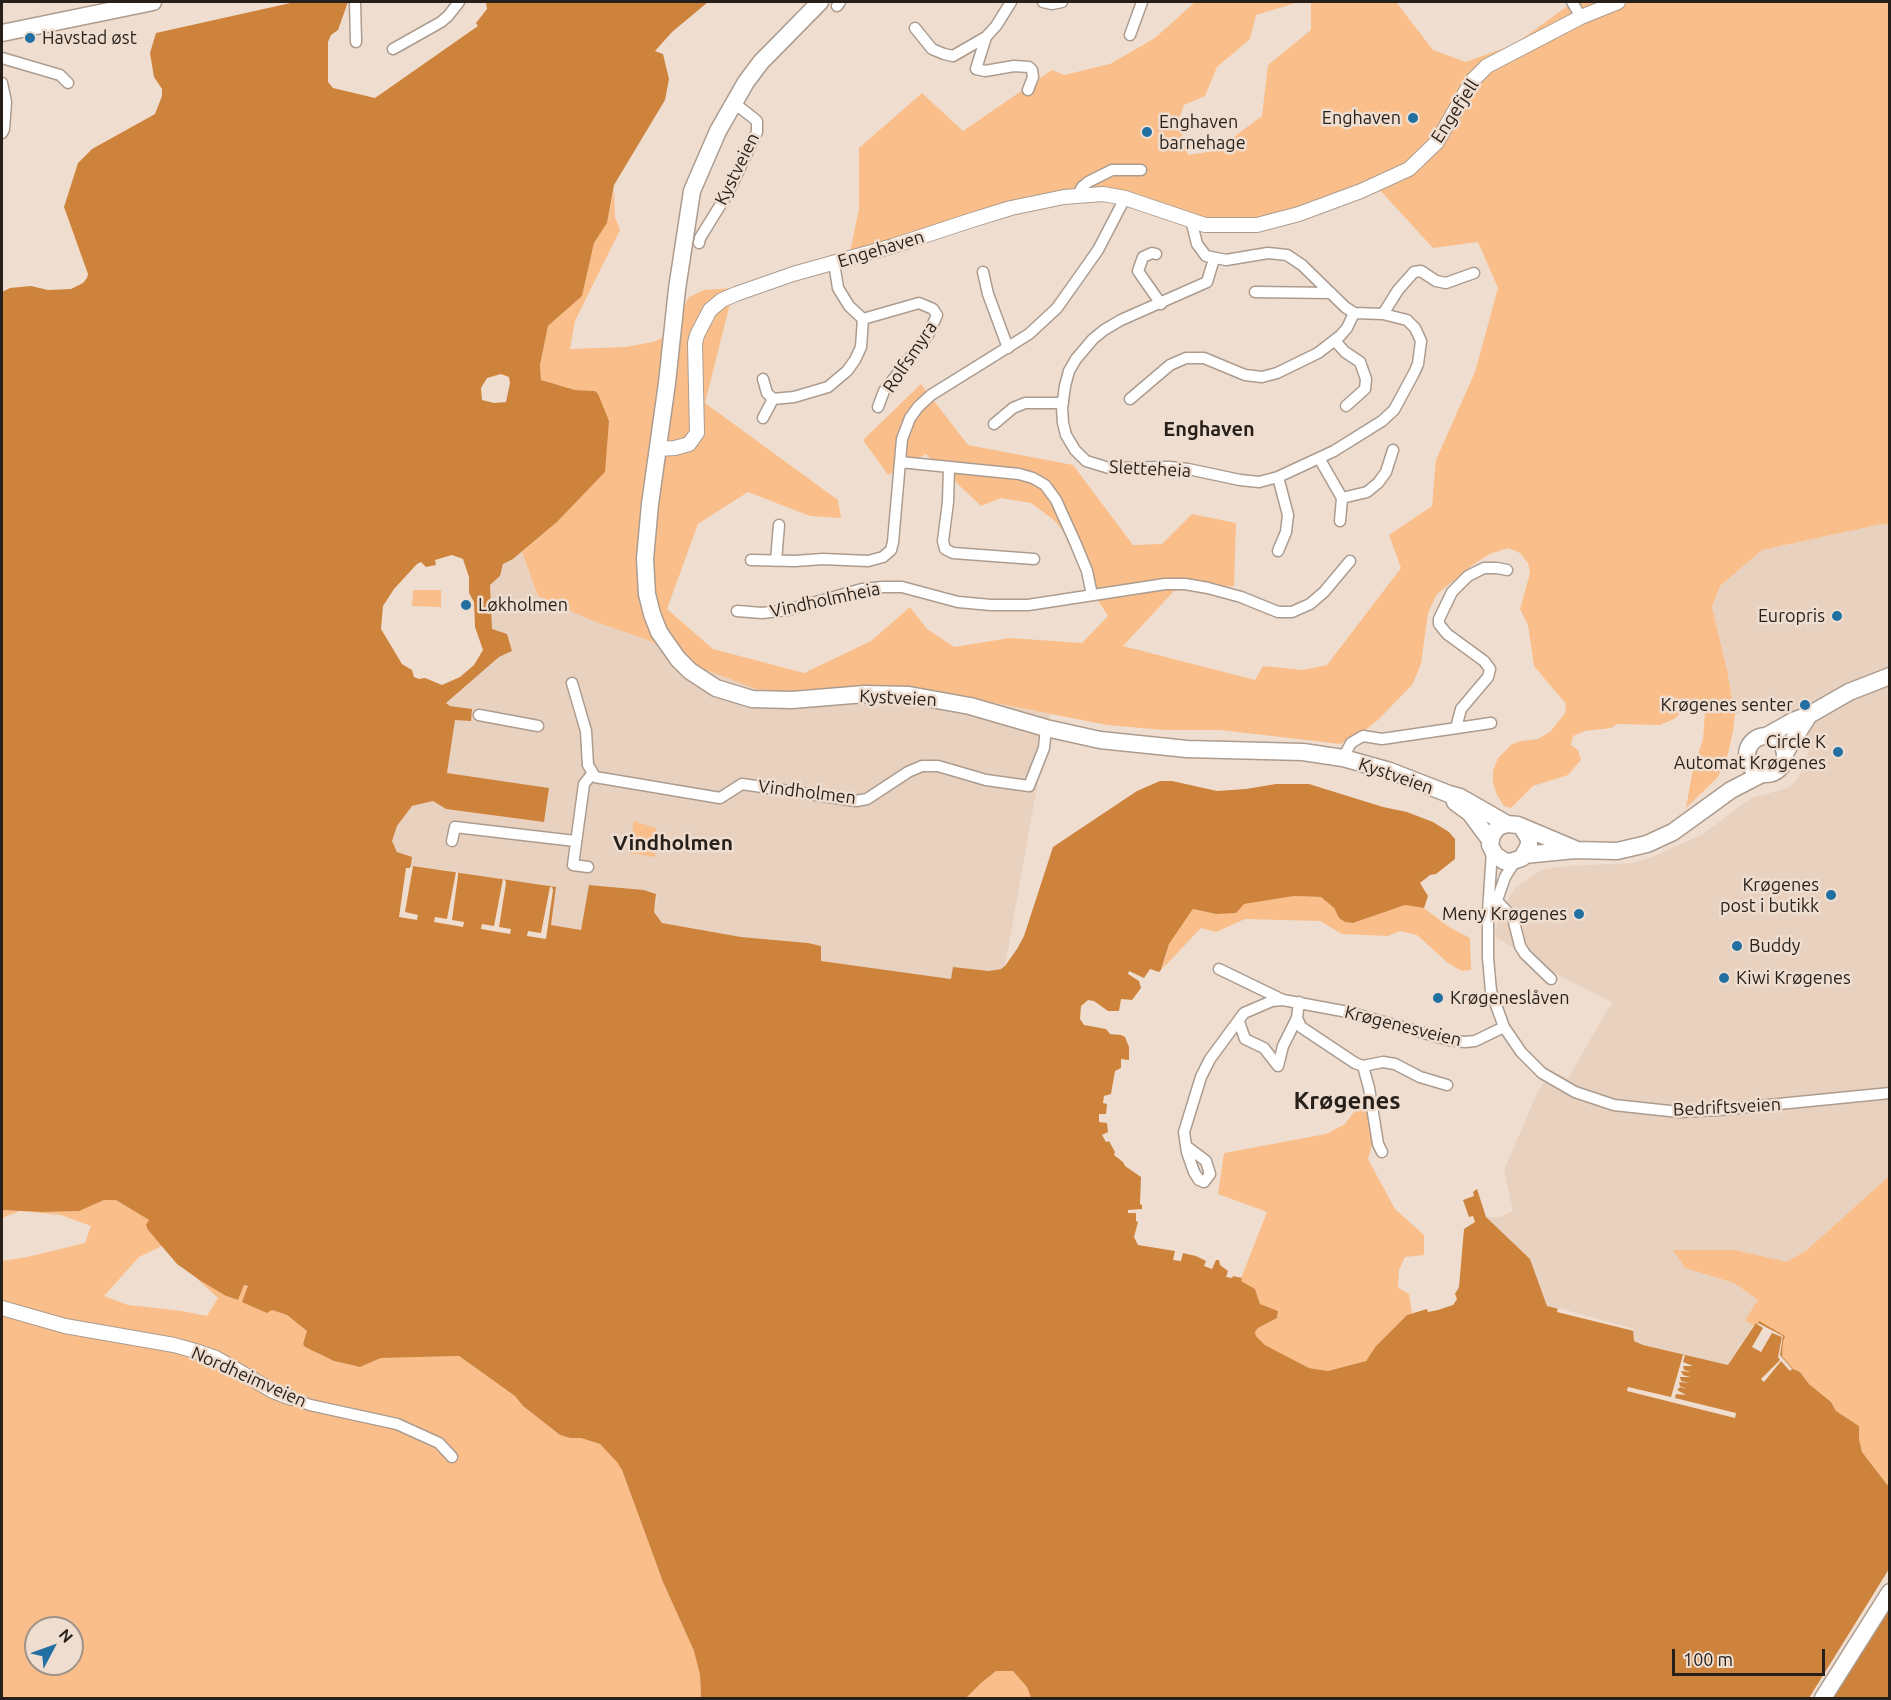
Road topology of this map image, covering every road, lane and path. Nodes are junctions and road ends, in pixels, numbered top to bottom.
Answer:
1 (153, 2) edge
2 (355, 2) edge
3 (459, 2) edge
4 (820, 2) edge
5 (1011, 2) edge
6 (1043, 2) edge
7 (1062, 2) edge
8 (1142, 2) edge
9 (1572, 2) edge
10 (1618, 2) edge
11 (1581, 17) junction
12 (915, 28) dead end
13 (2, 33) edge
14 (1130, 35) dead end
15 (986, 37) junction
16 (356, 42) dead end
17 (393, 50) dead end
18 (2, 58) edge
19 (2, 83) edge
20 (68, 83) dead end
21 (1028, 90) dead end
22 (733, 102) junction
23 (2, 134) edge
24 (1141, 170) dead end
25 (1078, 195) junction
26 (1125, 198) junction
27 (1191, 220) junction
28 (1224, 225) joint
29 (692, 240) junction
30 (1156, 254) dead end
31 (1214, 259) junction
32 (834, 263) junction
33 (983, 272) dead end
34 (1474, 273) dead end
35 (1255, 292) dead end
36 (1331, 293) junction
37 (1161, 304) junction
38 (1354, 313) junction
39 (1383, 314) junction
40 (864, 319) junction
41 (1335, 340) junction
42 (1008, 348) junction
43 (763, 379) dead end
44 (773, 399) junction
45 (1130, 399) dead end
46 (1063, 403) junction
47 (1346, 406) dead end
48 (878, 407) dead end
49 (763, 418) dead end
50 (994, 424) dead end
51 (657, 449) junction
52 (1393, 450) dead end
53 (1319, 458) junction
54 (900, 462) junction
55 (949, 468) junction
56 (1278, 477) junction
57 (1342, 498) junction
58 (1340, 521) dead end
59 (779, 525) dead end
60 (1278, 552) dead end
61 (1034, 559) dead end
62 (751, 560) dead end
63 (776, 561) junction
64 (1350, 561) dead end
65 (1507, 570) dead end
66 (1092, 595) junction
67 (736, 610) dead end
68 (1890, 676) edge
69 (572, 683) dead end
70 (479, 715) dead end
71 (1809, 715) junction
72 (1491, 723) dead end
73 (538, 726) dead end
74 (1046, 728) junction
75 (1456, 728) junction
76 (1768, 735) junction
77 (1785, 753) junction
78 (1747, 756) junction
79 (1343, 758) junction
80 (1764, 773) junction
81 (592, 774) junction
82 (1449, 794) junction
83 (1709, 805) junction
84 (1507, 824) junction
85 (1523, 829) junction
86 (453, 841) dead end
87 (575, 841) junction
88 (1491, 845) junction
89 (1575, 850) junction
90 (1520, 858) junction
91 (588, 867) dead end
92 (1496, 900) junction
93 (1487, 938) junction
94 (1219, 969) dead end
95 (1551, 979) dead end
96 (1283, 1000) junction
97 (1299, 1002) junction
98 (1297, 1018) junction
99 (1239, 1022) junction
100 (1504, 1027) junction
101 (1363, 1066) junction
102 (1447, 1085) dead end
103 (1890, 1094) edge
104 (1186, 1146) dead end
105 (1382, 1152) dead end
106 (2, 1308) edge
107 (291, 1398) joint
108 (452, 1457) dead end
109 (1890, 1592) edge
110 (1823, 1698) edge

1 - 13 main road
2 - 16 street
3 - 17 street
4 - 22 main road, Kystveien
5 - 15 street
6 - 7 street
8 - 14 street
9 - 11 street
10 - 11 street, Engefjell
11 - 28 street, Engefjell
12 - 15 street
15 - 21 street
18 - 20 street
19 - 23 street
22 - 29 main road, Kystveien
22 - 29 street, Kystveien
24 - 25 street
25 - 26 street, Engehaven
25 - 32 street, Engehaven
26 - 27 street, Engehaven
26 - 42 street, Vindholmheia
27 - 28 street, Engehaven
27 - 31 street
29 - 51 main road, Kystveien
30 - 37 street
31 - 36 street
31 - 37 street, Sletteheia
32 - 40 street
32 - 51 street, Engehaven
33 - 42 street
34 - 39 street
35 - 36 street
36 - 38 street
37 - 46 street, Sletteheia
38 - 39 street, Sletteheia
38 - 41 street
39 - 53 street, Sletteheia
40 - 44 street
40 - 48 street, Rolfsmyra
41 - 45 street
41 - 47 street
42 - 54 street, Vindholmheia
43 - 44 street
44 - 49 street
46 - 50 street
46 - 56 street, Sletteheia
51 - 74 main road, Kystveien
52 - 57 street
53 - 56 street, Sletteheia
53 - 57 street
54 - 55 street
54 - 63 street, Vindholmheia
55 - 61 street
55 - 66 street
56 - 60 street
57 - 58 street
59 - 63 street
62 - 63 street
64 - 66 street, Vindholmheia
65 - 75 street
66 - 67 street, Vindholmheia
68 - 71 main road
69 - 81 street
70 - 73 street
71 - 76 main road
71 - 77 main road
72 - 75 street, Kystveien
74 - 79 main road, Kystveien
74 - 81 street, Vindholmen
75 - 79 street, Kystveien
76 - 77 main road
76 - 78 main road
77 - 80 main road
78 - 80 main road
78 - 83 main road
79 - 82 main road, Kystveien
80 - 83 main road
81 - 87 street
82 - 84 main road, Kystveien
82 - 88 main road, Kystveien
83 - 89 main road
84 - 85 main road
84 - 88 main road
85 - 89 main road
85 - 90 main road
86 - 87 street
87 - 91 street
88 - 90 main road
88 - 93 street, Bedriftsveien
89 - 90 main road
90 - 92 street, Bedriftsveien
92 - 93 street, Bedriftsveien
92 - 95 street
93 - 100 street, Bedriftsveien
94 - 96 street
96 - 97 street, Krøgenesveien
96 - 99 street, Krøgenesveien
97 - 98 street
97 - 100 street, Krøgenesveien
98 - 99 street
98 - 101 street
99 - 104 street, Krøgenesveien
100 - 103 street, Bedriftsveien
101 - 102 street
101 - 105 street
106 - 107 street, Nordheimveien
107 - 108 street, Nordheimveien
109 - 110 main road

